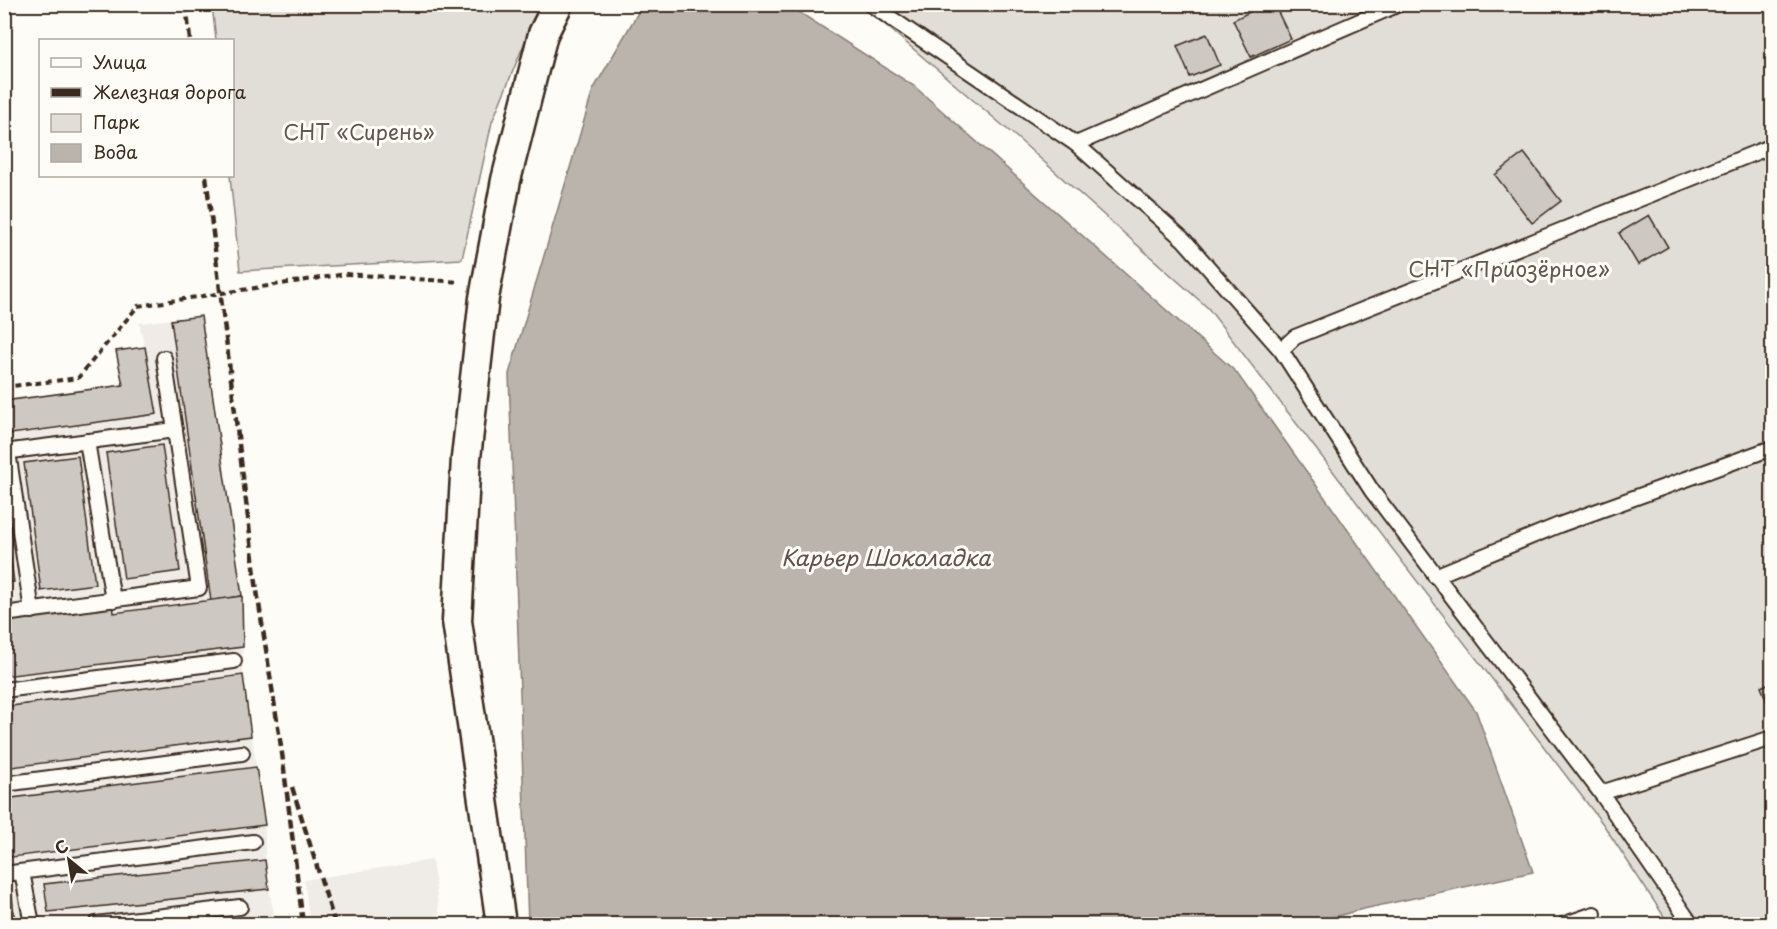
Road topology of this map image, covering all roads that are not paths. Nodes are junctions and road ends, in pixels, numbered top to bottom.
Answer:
1 (558, 4) edge
2 (870, 4) edge
3 (1399, 4) edge
4 (1076, 144) junction
5 (1773, 146) edge
6 (1281, 350) junction
7 (164, 358) dead end
8 (176, 430) junction
9 (87, 441) junction
10 (1773, 448) edge
11 (6, 452) edge
12 (1435, 576) junction
13 (113, 600) junction
14 (32, 611) junction
15 (4, 614) edge
16 (234, 661) dead end
17 (4, 690) edge
18 (1773, 738) edge
19 (242, 753) dead end
20 (4, 784) edge
21 (1601, 793) junction
22 (254, 842) dead end
23 (22, 872) junction
24 (4, 874) edge
25 (240, 907) dead end
26 (1594, 914) dead end
27 (32, 924) edge
28 (96, 924) edge
29 (501, 924) edge
30 (1565, 924) edge
31 (1690, 924) edge

1 - 29 street
2 - 4 lane
3 - 4 lane
4 - 6 lane
5 - 6 lane
6 - 12 lane
7 - 8 lane
8 - 9 lane
8 - 13 lane
9 - 11 lane
9 - 13 lane
10 - 12 lane
11 - 14 lane
12 - 21 lane
13 - 14 lane
14 - 15 lane
16 - 17 lane
18 - 21 lane
19 - 20 lane
21 - 31 lane
22 - 23 lane
23 - 24 lane
23 - 27 lane
25 - 28 lane
26 - 30 lane

